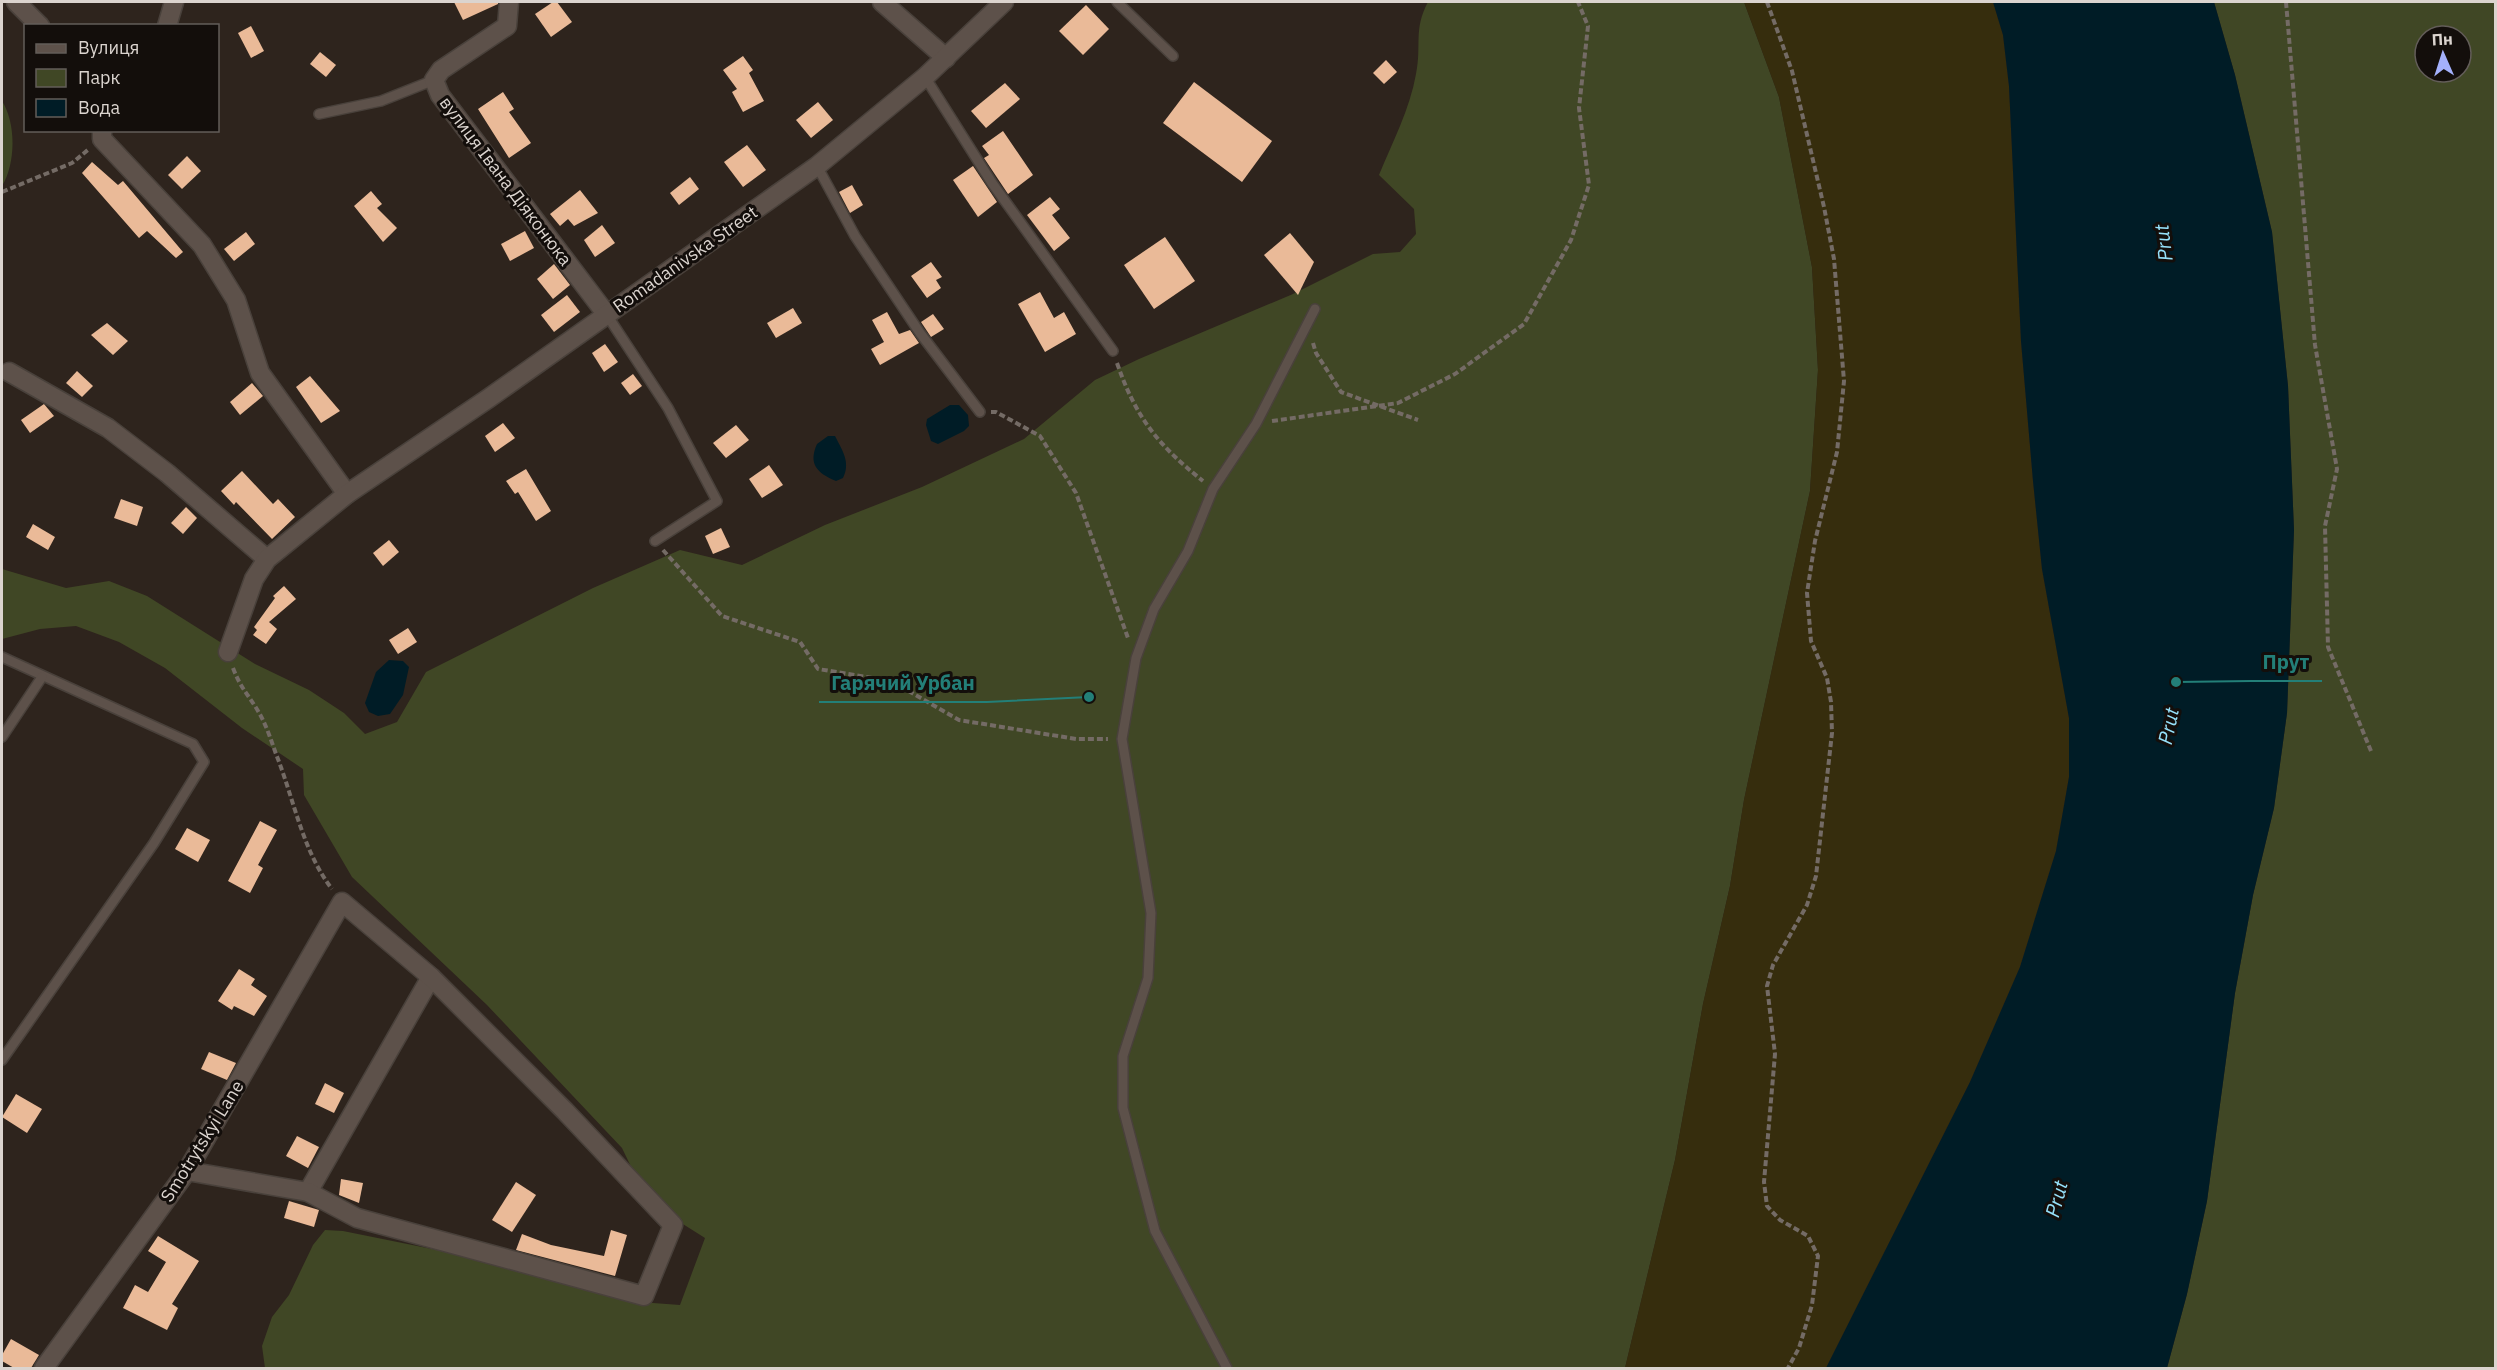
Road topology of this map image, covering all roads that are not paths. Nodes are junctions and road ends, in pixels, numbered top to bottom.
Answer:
1 (16, 2) edge
2 (174, 2) edge
3 (509, 2) edge
4 (882, 2) edge
5 (1004, 2) edge
6 (1117, 2) edge
7 (38, 24) edge
8 (168, 24) edge
9 (1173, 56) dead end
10 (946, 58) junction
11 (925, 77) junction
12 (434, 80) junction
13 (319, 114) dead end
14 (102, 135) edge
15 (817, 166) junction
16 (1315, 309) dead end
17 (607, 315) junction
18 (1113, 351) road end
19 (9, 372) dead end
20 (980, 411) road end
21 (346, 494) junction
22 (655, 541) road end
23 (267, 559) junction
24 (228, 652) road end
25 (2, 657) edge
26 (42, 677) junction
27 (2, 737) edge
28 (431, 977) junction
29 (2, 1060) edge
30 (187, 1171) junction
31 (308, 1192) junction
32 (44, 1368) edge
33 (1227, 1368) edge

1 - 7 street
2 - 8 street
3 - 12 street, вулиця Івана Діяконюка
4 - 10 street
5 - 10 street, Romadanivska Street
6 - 9 lane
10 - 11 street, Romadanivska Street
11 - 15 street, Romadanivska Street
11 - 18 lane
12 - 13 lane
12 - 17 street, вулиця Івана Діяконюка
14 - 21 street
15 - 17 street, Romadanivska Street
15 - 20 lane
16 - 33 lane
17 - 21 street, Romadanivska Street
17 - 22 lane
19 - 23 street
21 - 23 street, Romadanivska Street
23 - 24 street
25 - 26 lane
26 - 27 lane
26 - 29 lane
28 - 30 street, Smotrytskyi Lane
28 - 31 street
28 - 31 street
30 - 31 street
30 - 32 street, Smotrytskyi Lane

